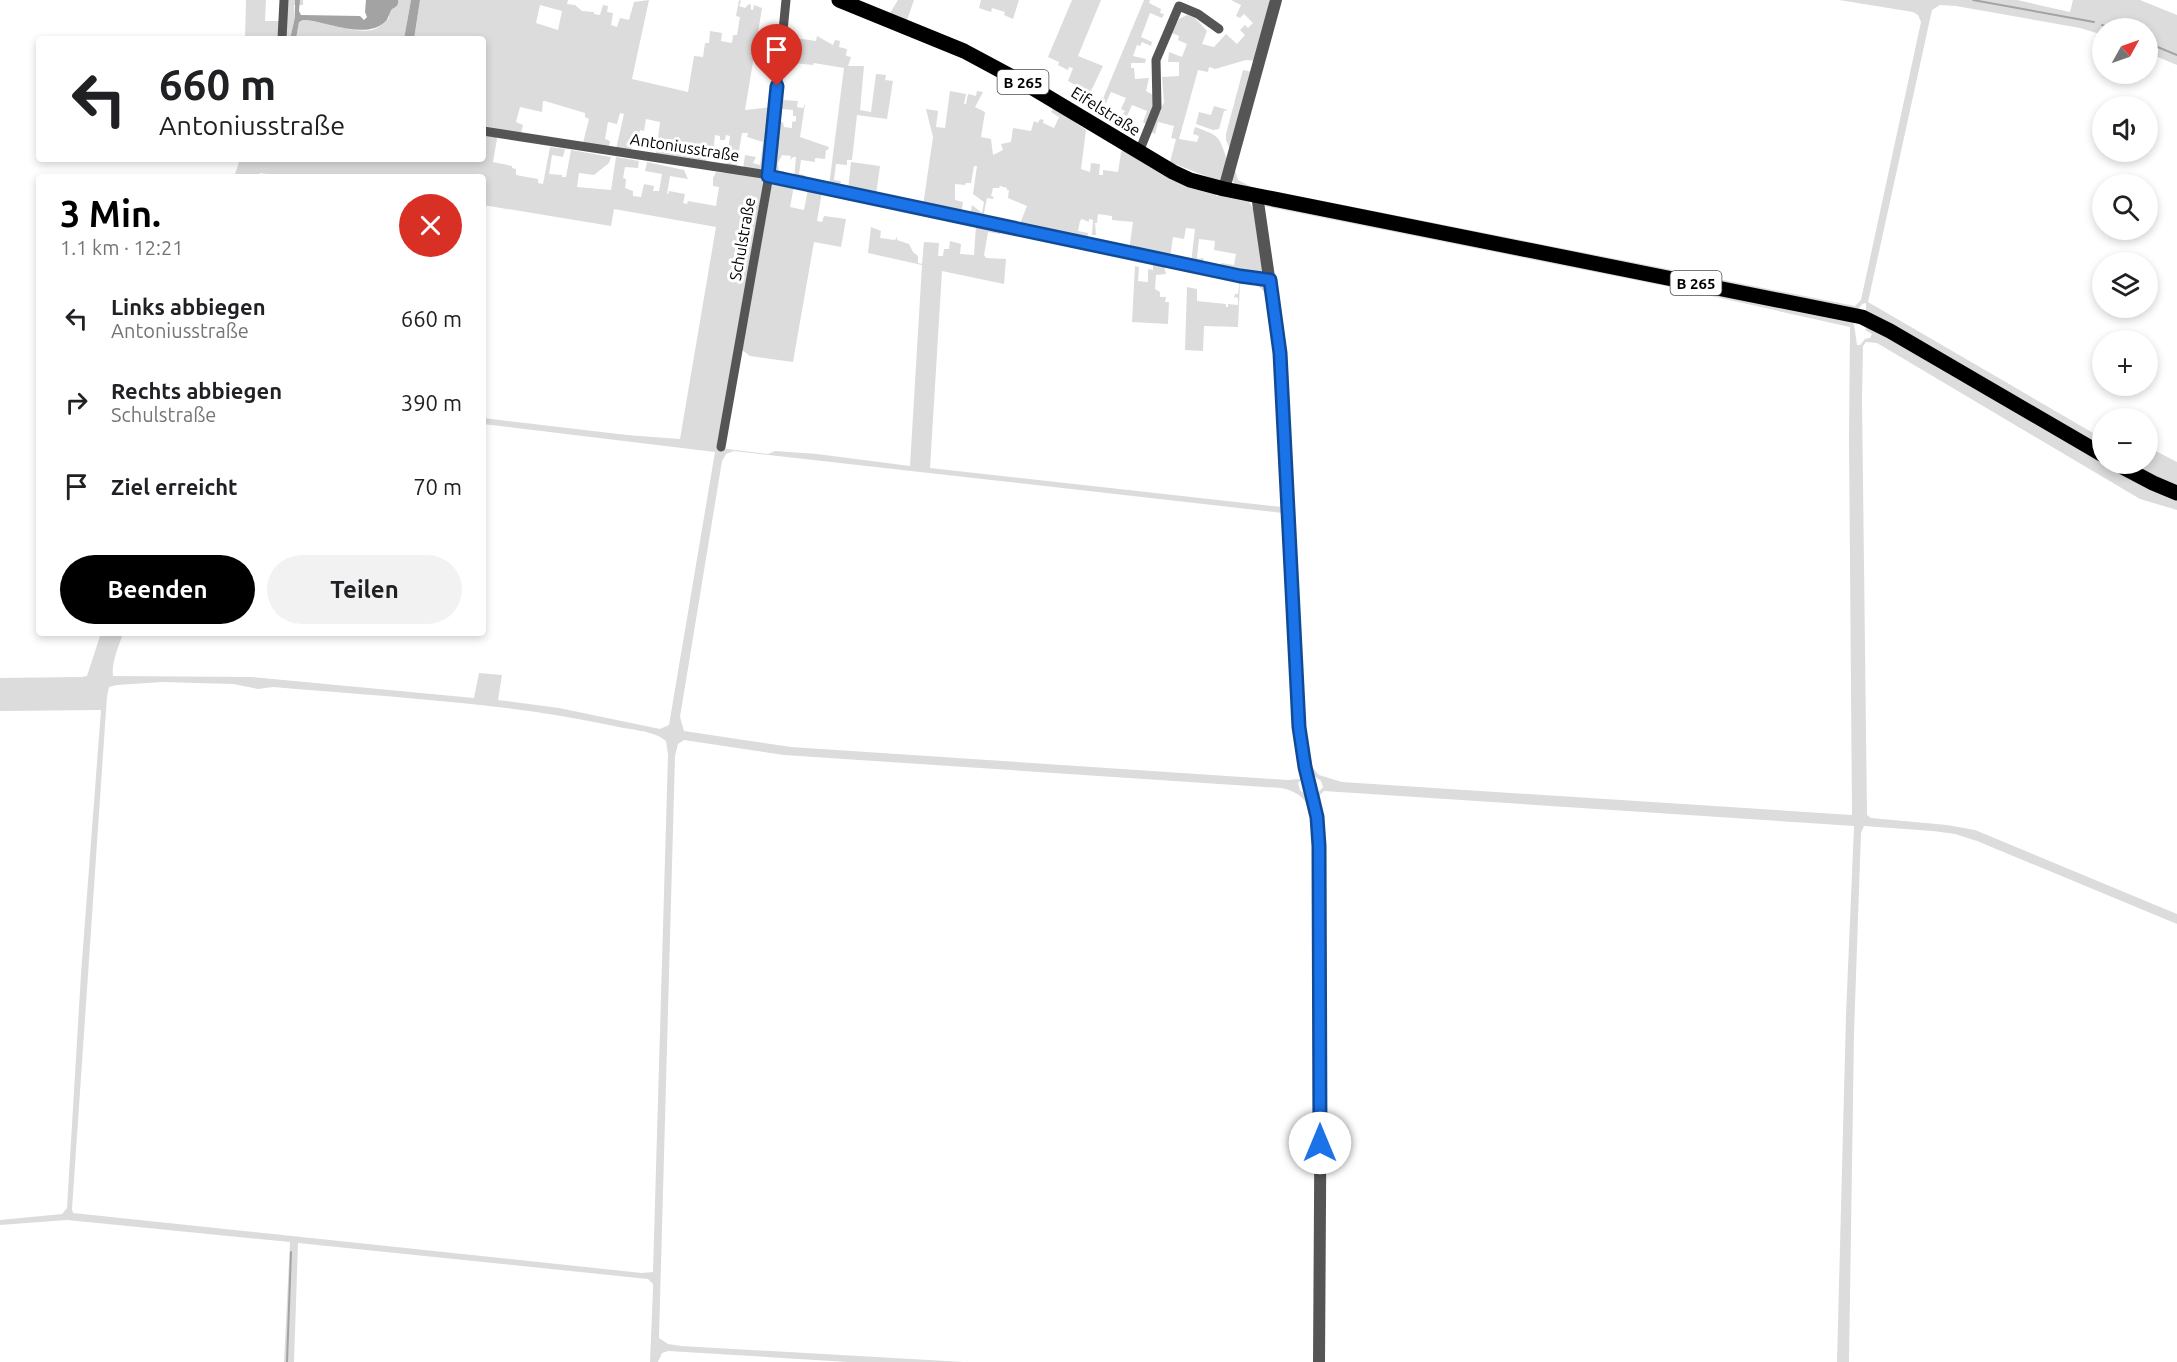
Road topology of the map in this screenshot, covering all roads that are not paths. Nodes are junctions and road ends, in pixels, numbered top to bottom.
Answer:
1 (284, 0) edge
2 (786, 0) edge
3 (839, 0) edge
4 (1276, 0) edge
5 (1219, 29) dead end
6 (282, 36) edge
7 (486, 131) edge
8 (1139, 152) junction
9 (768, 176) junction
10 (1224, 189) junction
11 (1257, 195) junction
12 (1270, 280) junction
13 (721, 447) dead end
14 (2092, 449) edge
15 (2136, 474) edge
16 (2177, 493) edge
17 (1319, 1362) edge

1 - 6 street
2 - 9 street, Schulstraße
3 - 8 main road, Eifelstraße / B 265
4 - 10 street
5 - 8 street
7 - 9 street, Antoniusstraße
8 - 10 main road, Eifelstraße / B 265
9 - 12 street, Antoniusstraße
9 - 13 street, Schulstraße
10 - 11 main road, B 265
11 - 12 street
11 - 14 main road, B 265
12 - 17 street
15 - 16 main road

